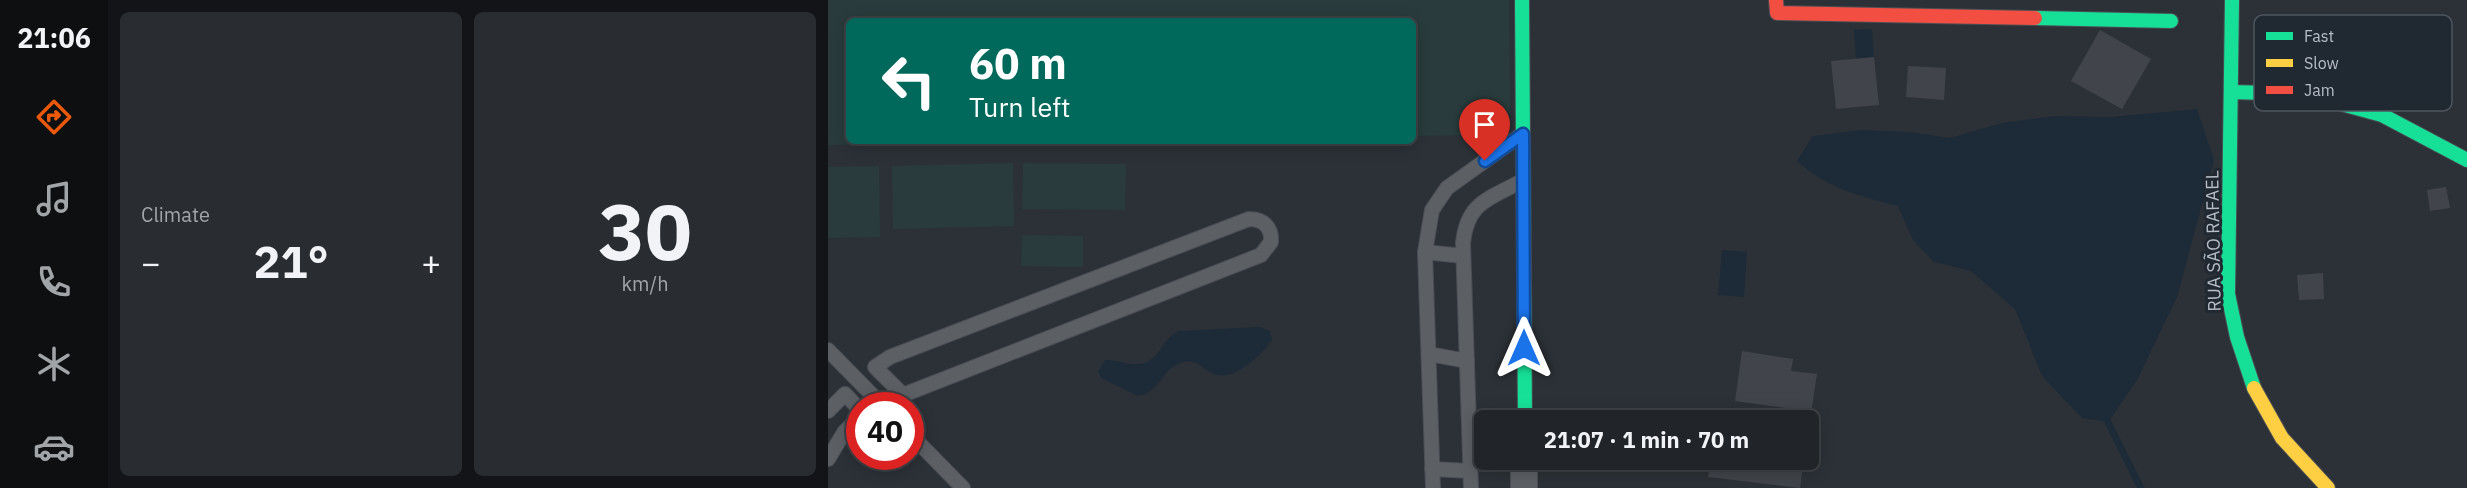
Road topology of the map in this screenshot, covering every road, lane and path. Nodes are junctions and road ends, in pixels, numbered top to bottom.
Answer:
1 (1522, 0) edge
2 (1776, 0) edge
3 (2232, 0) edge
4 (1998, 9) edge
5 (2171, 21) dead end
6 (2231, 92) junction
7 (2254, 92) edge
8 (2368, 111) edge
9 (1523, 134) junction
10 (2467, 160) edge
11 (1524, 180) junction
12 (1425, 252) junction
13 (1463, 256) junction
14 (828, 350) edge
15 (1429, 354) junction
16 (1467, 361) junction
17 (889, 381) junction
18 (870, 392) edge
19 (872, 392) edge
20 (846, 395) edge
21 (1524, 410) edge
22 (828, 411) edge
23 (846, 429) edge
24 (924, 448) edge
25 (828, 459) edge
26 (1432, 469) junction
27 (1524, 470) edge
28 (1470, 471) junction
29 (963, 488) edge
30 (1433, 488) edge
31 (1471, 488) edge
32 (1524, 488) edge
33 (2328, 488) edge

1 - 9 street
2 - 4 street
3 - 6 street, RUA SÃO RAFAEL
4 - 5 street
6 - 7 street
6 - 33 street, RUA SÃO RAFAEL
8 - 10 street
9 - 11 street
9 - 12 lane
11 - 13 lane
11 - 21 street
12 - 13 lane
12 - 15 lane
13 - 16 lane
14 - 18 lane
15 - 16 lane
15 - 26 lane
16 - 28 lane
17 - 17 lane
17 - 19 lane
20 - 22 lane
23 - 25 lane
24 - 29 lane
26 - 28 lane
26 - 30 lane
27 - 32 street
28 - 31 lane

